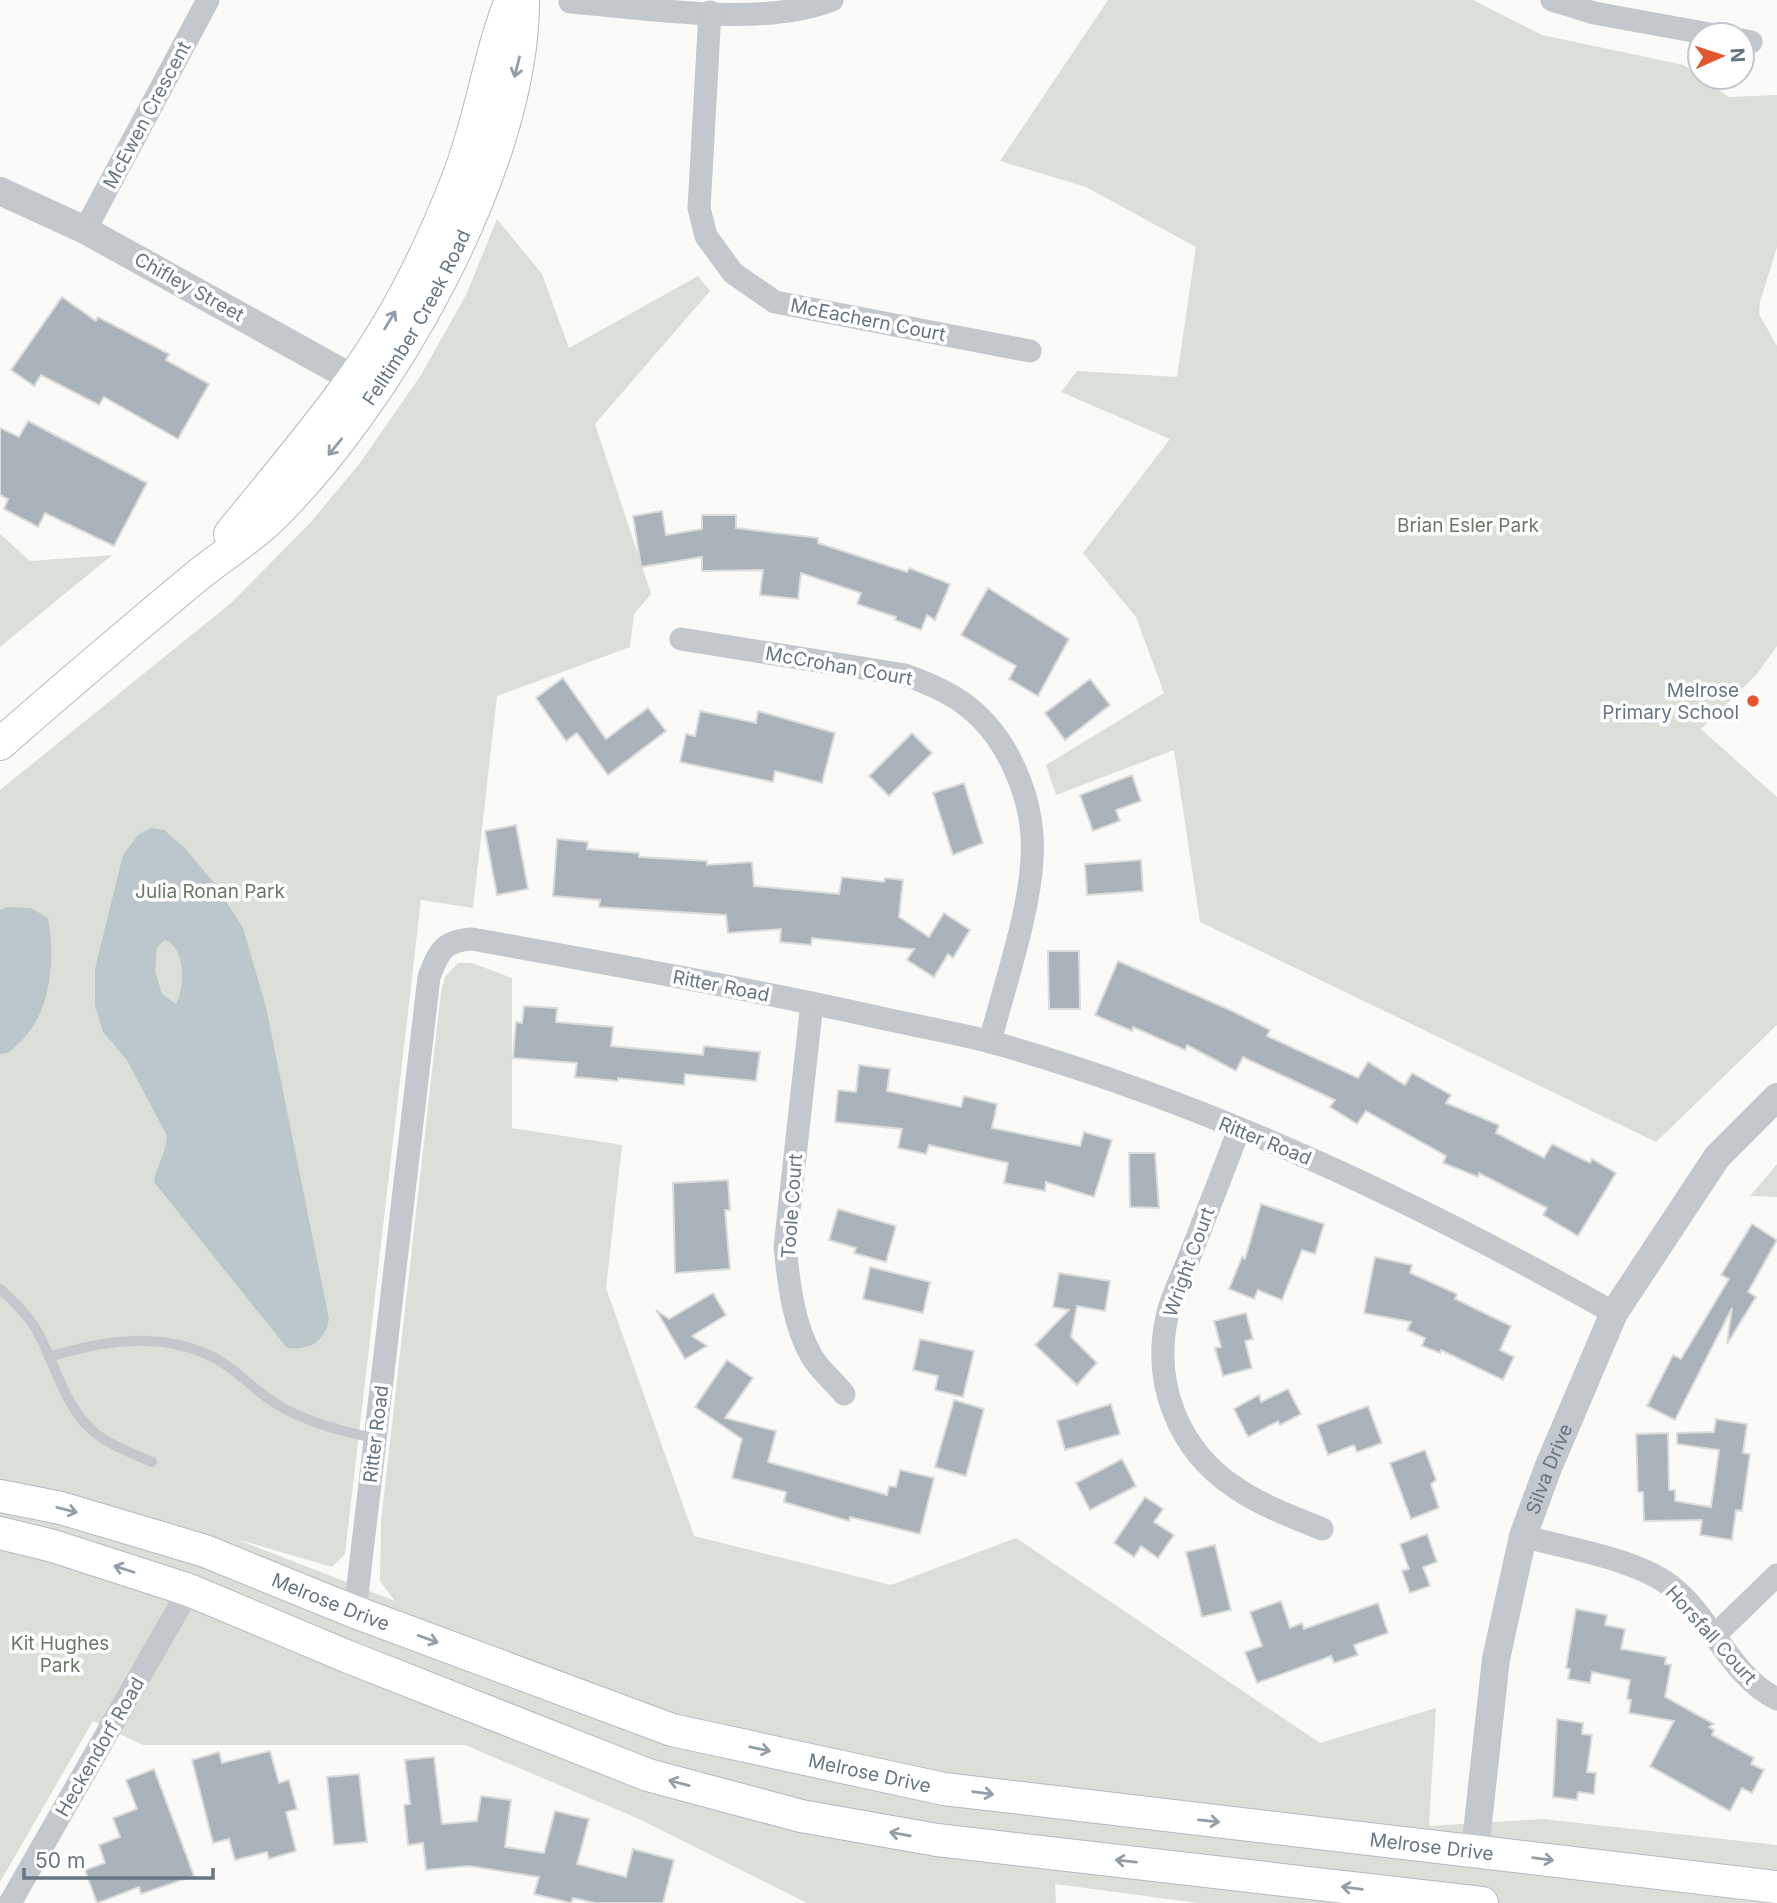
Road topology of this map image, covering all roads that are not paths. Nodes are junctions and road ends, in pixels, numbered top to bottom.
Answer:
1 (208, 0) edge
2 (511, 0) edge
3 (523, 0) edge
4 (832, 0) edge
5 (1552, 0) edge
6 (570, 2) dead end
7 (710, 12) junction
8 (1686, 30) edge
9 (0, 191) edge
10 (85, 230) junction
11 (1030, 351) dead end
12 (364, 384) junction
13 (681, 639) dead end
14 (0, 744) edge
15 (813, 1003) junction
16 (990, 1042) junction
17 (1777, 1097) edge
18 (1239, 1129) junction
19 (0, 1289) edge
20 (1614, 1313) junction
21 (49, 1356) junction
22 (844, 1394) dead end
23 (375, 1438) junction
24 (152, 1462) dead end
25 (0, 1496) edge
26 (1322, 1529) dead end
27 (0, 1533) edge
28 (1523, 1536) junction
29 (205, 1551) junction
30 (1777, 1575) edge
31 (189, 1590) junction
32 (355, 1612) junction
33 (1714, 1636) junction
34 (346, 1656) junction
35 (1777, 1699) edge
36 (1475, 1850) junction
37 (1777, 1887) edge
38 (1475, 1902) edge
39 (10, 1903) edge

1 - 10 street, McEwen Crescent
12 -> 2 main road, Felltimber Creek Road
3 -> 12 main road, Felltimber Creek Road
4 - 7 street
5 - 8 street
6 - 7 street
7 - 11 street, McEachern Court
9 - 10 street, Chifley Street
10 - 12 street, Chifley Street
12 - 14 main road, Felltimber Creek Road
13 - 16 street, McCrohan Court
15 - 16 street, Ritter Road
15 - 22 street, Toole Court
15 - 23 street, Ritter Road
16 - 18 street, Ritter Road
17 - 20 street, Silva Drive
18 - 20 street, Ritter Road
18 - 26 street, Wright Court
19 - 21 lane
20 - 28 street, Silva Drive
21 - 23 lane
21 - 24 lane
23 - 32 street, Ritter Road
25 -> 29 main road, Melrose Drive
31 -> 27 main road
28 - 33 street, Horsfall Court
28 - 36 street, Silva Drive
29 - 31 main road
29 - 32 main road, Melrose Drive
30 - 33 street
31 - 34 main road
31 - 39 street, Heckendorf Road
32 - 34 main road
32 -> 36 main road, Melrose Drive
33 - 35 street, Horsfall Court
38 -> 34 main road
36 -> 37 main road, Melrose Drive
36 - 38 main road, Silva Drive

